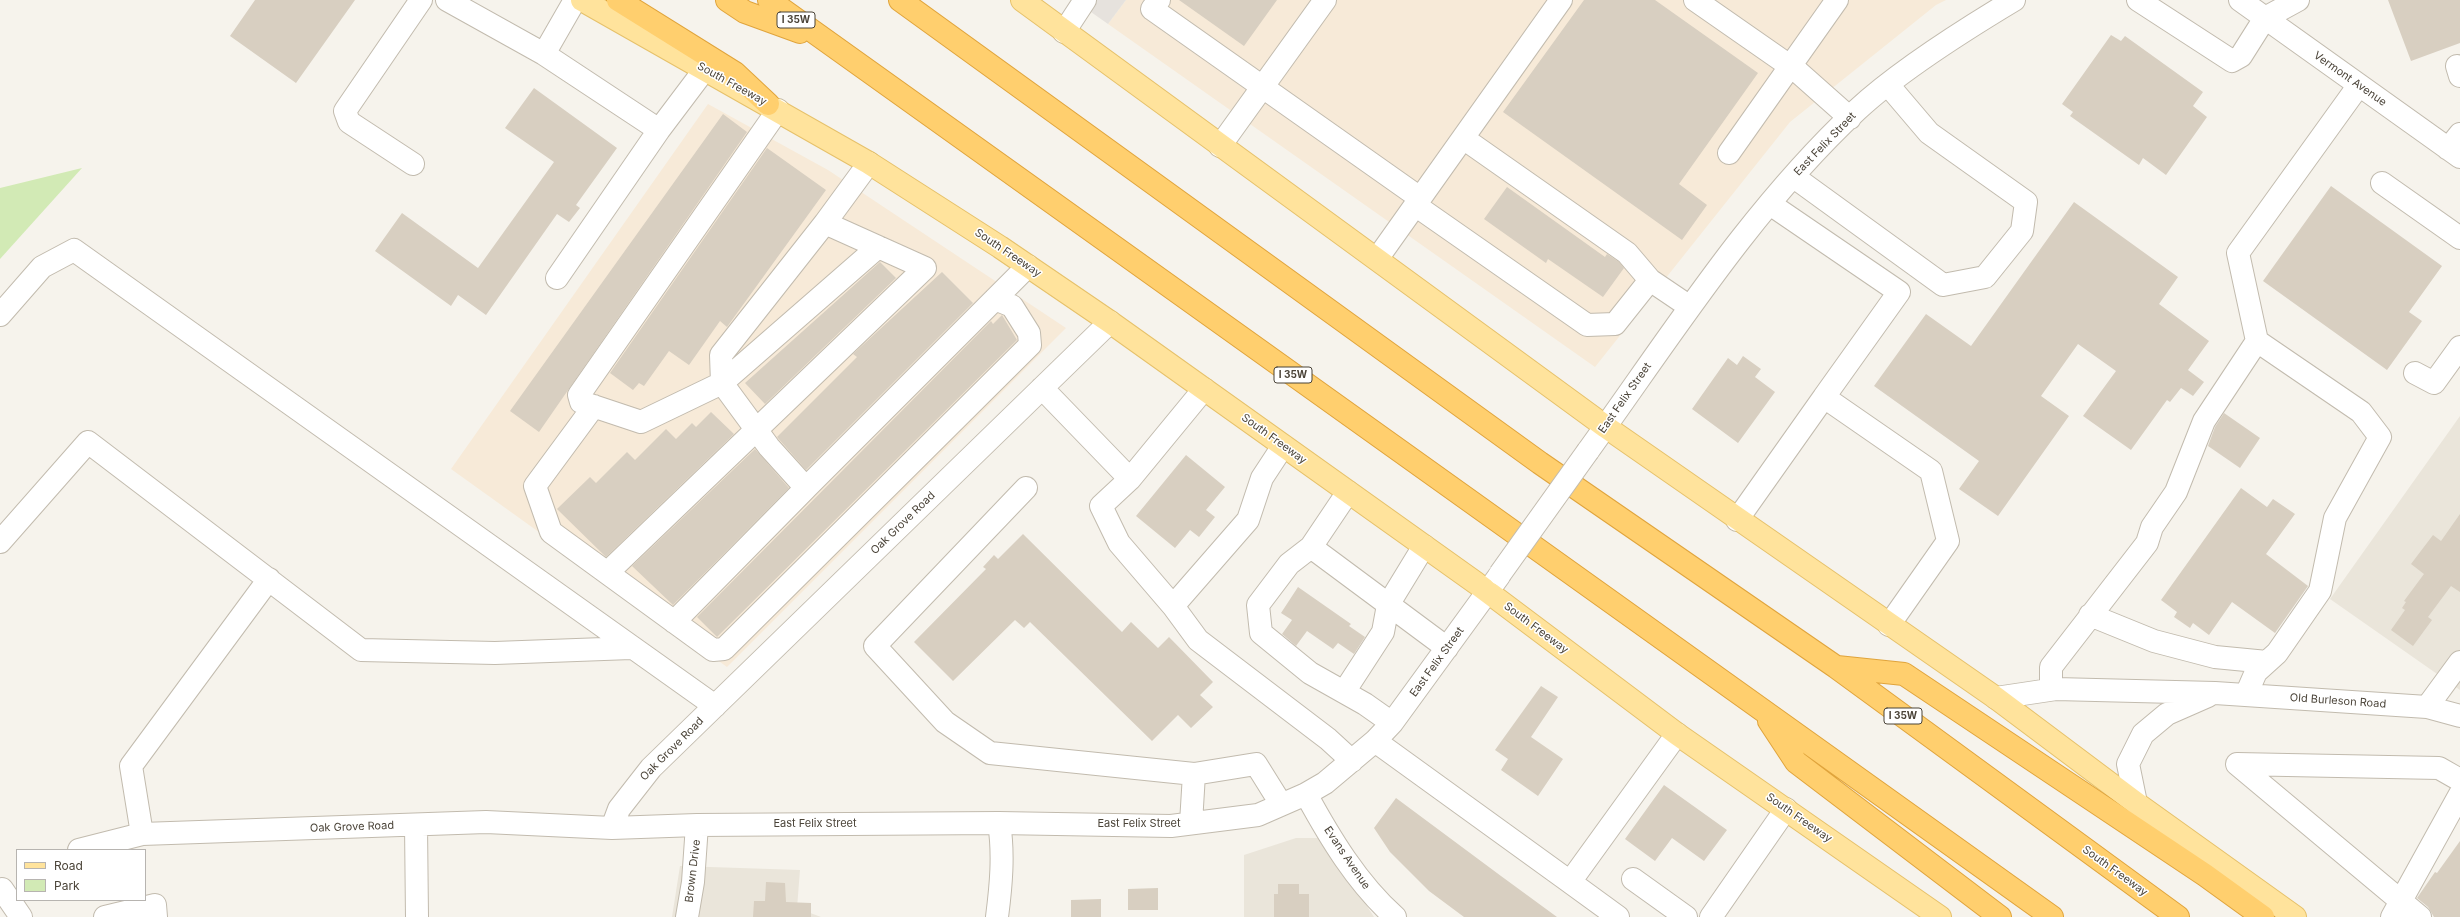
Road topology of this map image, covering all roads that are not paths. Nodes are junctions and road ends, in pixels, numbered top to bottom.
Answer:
1 (420, 0) edge
2 (447, 0) edge
3 (575, 0) edge
4 (582, 0) edge
5 (618, 0) edge
6 (727, 0) edge
7 (769, 0) edge
8 (900, 0) edge
9 (1022, 0) edge
10 (1085, 0) edge
11 (1159, 0) edge
12 (1325, 0) edge
13 (1561, 0) edge
14 (1695, 0) edge
15 (1837, 0) edge
16 (2014, 0) edge
17 (2138, 0) edge
18 (2240, 0) edge
19 (2298, 0) edge
20 (924, 9) edge
21 (2265, 18) junction
22 (1064, 32) junction
23 (824, 40) junction
24 (544, 54) junction
25 (1790, 66) junction
26 (705, 69) junction
27 (2359, 85) junction
28 (1264, 86) junction
29 (1889, 86) junction
30 (773, 107) junction
31 (1850, 118) junction
32 (659, 130) junction
33 (1463, 138) junction
34 (1220, 146) junction
35 (2456, 146) edge
36 (1729, 153) dead end
37 (869, 163) junction
38 (412, 164) dead end
39 (1794, 177) junction
40 (2382, 183) dead end
41 (1418, 202) junction
42 (1770, 204) junction
43 (825, 223) junction
44 (2460, 238) edge
45 (878, 247) junction
46 (1377, 259) junction
47 (1028, 266) junction
48 (557, 278) dead end
49 (1650, 280) junction
50 (995, 300) junction
51 (1690, 307) junction
52 (0, 315) edge
53 (1110, 322) junction
54 (2257, 341) junction
55 (2460, 347) edge
56 (2415, 373) dead end
57 (722, 383) junction
58 (1042, 388) junction
59 (1204, 389) junction
60 (1824, 397) junction
61 (594, 406) junction
62 (1606, 427) junction
63 (756, 429) junction
64 (1283, 446) junction
65 (1130, 479) junction
66 (806, 488) junction
67 (1026, 488) dead end
68 (1348, 492) junction
69 (1737, 520) junction
70 (0, 542) edge
71 (1424, 546) junction
72 (1311, 547) junction
73 (607, 573) junction
74 (269, 579) junction
75 (1494, 583) junction
76 (1388, 605) junction
77 (1174, 606) junction
78 (2090, 615) junction
79 (674, 622) junction
80 (1889, 625) junction
81 (631, 648) junction
82 (1447, 648) junction
83 (2267, 662) junction
84 (2460, 662) edge
85 (1836, 667) junction
86 (2051, 690) junction
87 (1344, 692) junction
88 (2215, 693) junction
89 (2246, 695) junction
90 (1996, 698) junction
91 (715, 706) junction
92 (2427, 707) junction
93 (1762, 710) junction
94 (2460, 716) edge
95 (1392, 723) junction
96 (1677, 734) junction
97 (1375, 741) junction
98 (1352, 761) junction
99 (1194, 774) junction
100 (2460, 780) edge
101 (1306, 794) junction
102 (2460, 794) edge
103 (1281, 804) junction
104 (2136, 804) junction
105 (1786, 809) junction
106 (999, 823) junction
107 (1191, 823) junction
108 (697, 824) junction
109 (416, 825) junction
110 (612, 828) junction
111 (142, 834) junction
112 (83, 849) edge
113 (1633, 879) dead end
114 (1570, 882) junction
115 (6, 887) edge
116 (2396, 910) edge
117 (1390, 915) edge
118 (21, 917) edge
119 (105, 917) edge
120 (156, 917) edge
121 (417, 917) edge
122 (687, 917) edge
123 (997, 917) edge
124 (1618, 917) edge
125 (1686, 917) edge
126 (1711, 917) edge
127 (1940, 917) edge
128 (2000, 917) edge
129 (2052, 917) edge
130 (2178, 917) edge
131 (2263, 917) edge
132 (2295, 917) edge
133 (2420, 917) edge

1 - 38 street
2 - 24 street
3 - 24 street
4 - 26 main road, South Freeway
5 - 30 highway
6 - 23 highway
7 - 23 highway, I 35W
8 - 20 highway, South Freeway / I 35W
9 - 22 main road
10 - 22 street
11 - 28 street
12 - 28 street
13 - 33 street
14 - 25 street
15 - 25 street
16 - 29 street, East Felix Street
17 - 21 street
18 - 21 street, Vermont Avenue
19 - 21 street
20 - 85 highway, South Freeway / I 35W
21 - 27 street, Vermont Avenue
22 - 34 main road
23 - 93 highway, I 35W
24 - 32 street
25 - 31 street
25 - 36 street
26 - 30 main road, South Freeway
26 - 32 street
27 - 35 street, Vermont Avenue
27 - 54 street
28 - 34 street
28 - 41 street
29 - 31 street, East Felix Street
29 - 39 street
30 - 37 main road, South Freeway
30 - 61 street
31 - 39 street, East Felix Street
32 - 48 street
33 - 41 street
33 - 49 street
34 - 46 main road
37 - 43 street
37 - 47 main road, South Freeway
39 - 42 street, East Felix Street
40 - 44 street
41 - 46 street
41 - 49 street
42 - 51 street, East Felix Street
42 - 60 street
43 - 45 street
43 - 57 street
45 - 57 street
45 - 63 street
46 - 62 main road
47 - 50 street
47 - 53 main road, South Freeway
49 - 51 street
50 - 66 street
50 - 79 street
51 - 62 street, East Felix Street
52 - 81 street
53 - 58 street, Oak Grove Road
53 - 59 main road, South Freeway
54 - 78 street
54 - 83 street
55 - 56 street
57 - 61 street
57 - 63 street
58 - 65 street
58 - 91 street, Oak Grove Road
59 - 64 main road, South Freeway
59 - 65 street
60 - 69 street
60 - 80 street
61 - 73 street
62 - 69 main road
62 - 75 street, East Felix Street, bridge
63 - 66 street
63 - 73 street
64 - 68 main road, South Freeway
64 - 77 street
65 - 77 street
66 - 79 street
67 - 99 street
68 - 71 main road, South Freeway
68 - 72 street
69 - 80 main road
70 - 74 street
71 - 75 main road, South Freeway
71 - 76 street
72 - 76 street
72 - 87 street
73 - 79 street
74 - 81 street
74 - 111 street
75 - 82 street, East Felix Street
75 - 96 main road, South Freeway
76 - 82 street
76 - 87 street
77 - 98 street
78 - 83 street
78 - 86 street
80 - 90 main road
81 - 91 street
82 - 95 street, East Felix Street
83 - 89 street
84 - 92 street
85 - 130 highway, South Freeway / I 35W
85 - 131 highway
86 - 88 street, Old Burleson Road
86 - 90 street, Old Burleson Road
87 - 95 street
88 - 89 street, Old Burleson Road
88 - 104 street, Old Burleson Road
89 - 92 street, Old Burleson Road
90 - 104 main road
91 - 110 street, Oak Grove Road
92 - 94 street, Old Burleson Road
93 - 128 highway
93 - 129 highway, I 35W
95 - 97 street, East Felix Street
96 - 105 main road, South Freeway
96 - 114 street
97 - 98 street, East Felix Street
97 - 114 street
98 - 101 street, East Felix Street
99 - 103 street
99 - 107 street
100 - 116 street
101 - 103 street, East Felix Street
101 - 117 street, Evans Avenue
102 - 116 street
103 - 107 street, East Felix Street
104 - 132 main road
105 - 126 street
105 - 127 main road, South Freeway
106 - 107 street, East Felix Street
106 - 108 street, East Felix Street
106 - 123 street
108 - 110 street, East Felix Street
108 - 122 street, Brown Drive
109 - 110 street, Oak Grove Road
109 - 111 street, Oak Grove Road
109 - 121 street
111 - 112 street, Oak Grove Road
113 - 125 street
114 - 124 street
115 - 118 street
116 - 133 street
119 - 120 street

